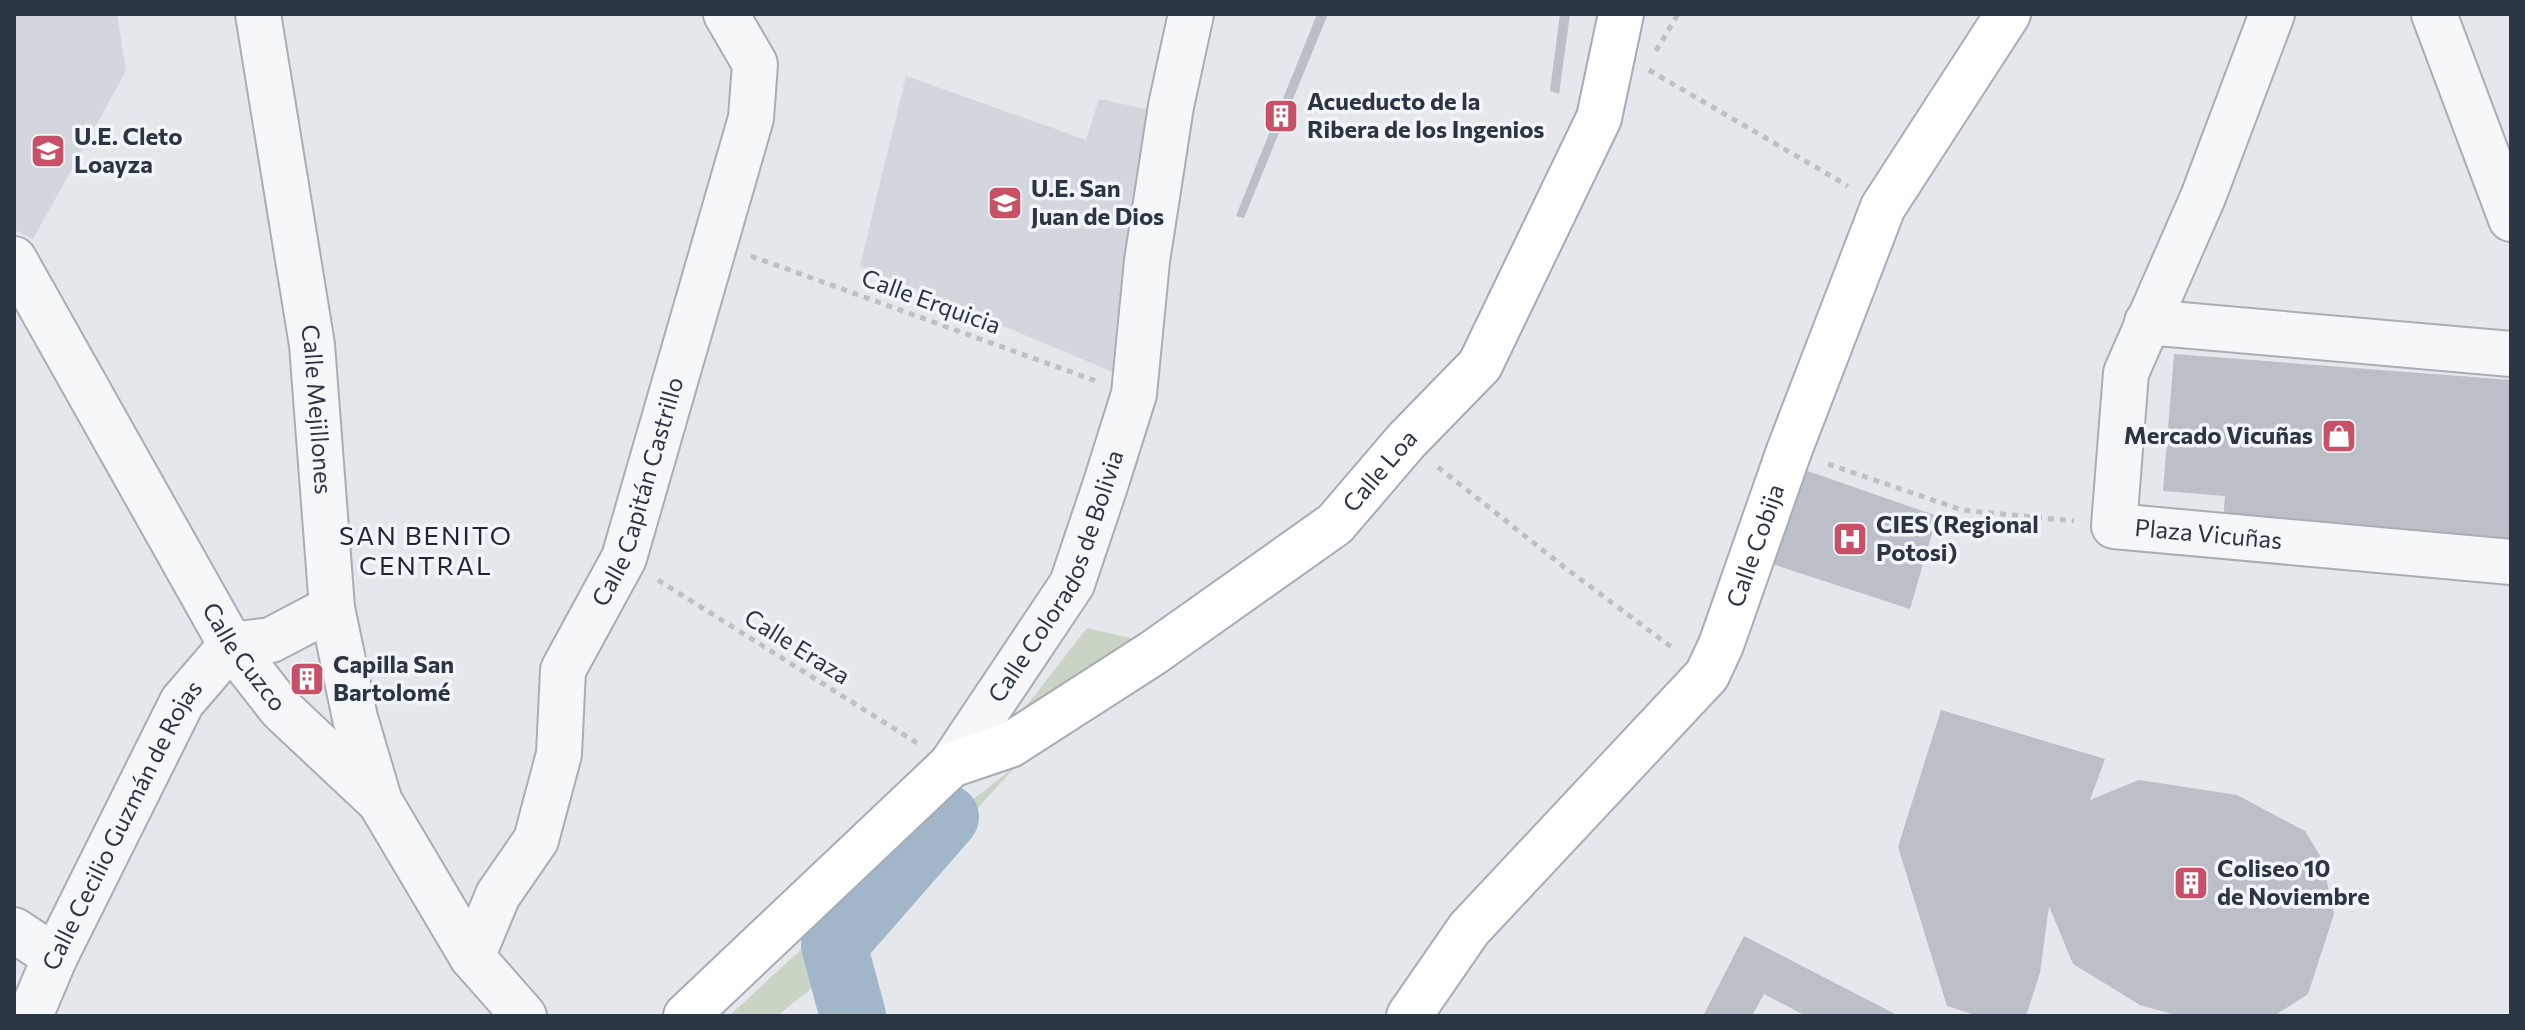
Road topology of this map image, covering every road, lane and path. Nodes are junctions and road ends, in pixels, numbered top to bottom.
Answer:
1 (258, 14) edge
2 (726, 14) edge
3 (1191, 14) edge
4 (1621, 14) edge
5 (2008, 14) edge
6 (2272, 14) edge
7 (2434, 14) edge
8 (1646, 69) dead end
9 (1883, 207) junction
10 (2511, 219) edge
11 (715, 243) junction
12 (14, 259) edge
13 (2147, 322) junction
14 (2511, 354) edge
15 (1134, 394) junction
16 (1406, 441) junction
17 (1789, 451) junction
18 (2114, 526) junction
19 (624, 558) junction
20 (2511, 562) edge
21 (332, 608) junction
22 (231, 645) junction
23 (1707, 675) junction
24 (951, 765) junction
25 (380, 802) junction
26 (14, 930) edge
27 (55, 957) junction
28 (472, 957) junction
29 (30, 1016) edge
30 (524, 1016) edge
31 (686, 1016) edge
32 (1409, 1016) edge

1 - 21 street, Calle Mejillones
2 - 11 street, Calle Capitán Castrillo
3 - 15 street, Calle Colorados de Bolivia
4 - 16 main road, Calle Loa
5 - 9 main road, Calle Cobija
6 - 13 street, Plaza Vicuñas
7 - 10 street
8 - 9 path
9 - 17 main road, Calle Cobija
11 - 15 path, Calle Erquicia
11 - 19 street, Calle Capitán Castrillo
12 - 22 street, Calle Cuzco
13 - 14 street
13 - 18 street, Plaza Vicuñas
15 - 24 street, Calle Colorados de Bolivia
16 - 23 path
16 - 24 main road, Calle Loa
17 - 18 path
17 - 23 main road, Calle Cobija
18 - 20 street, Plaza Vicuñas
19 - 24 path, Calle Eraza
19 - 28 street, Calle Capitán Castrillo
21 - 22 street
21 - 25 street, Calle Mejillones
22 - 25 street, Calle Cuzco
22 - 27 street, Calle Cecilio Guzmán de Rojas
23 - 32 main road, Calle Cobija
24 - 31 main road, Calle Colorados de Bolivia
25 - 28 street, Calle Cuzco
26 - 27 street
27 - 29 street, Calle Cecilio Guzmán de Rojas
28 - 30 street, Calle Cuzco

